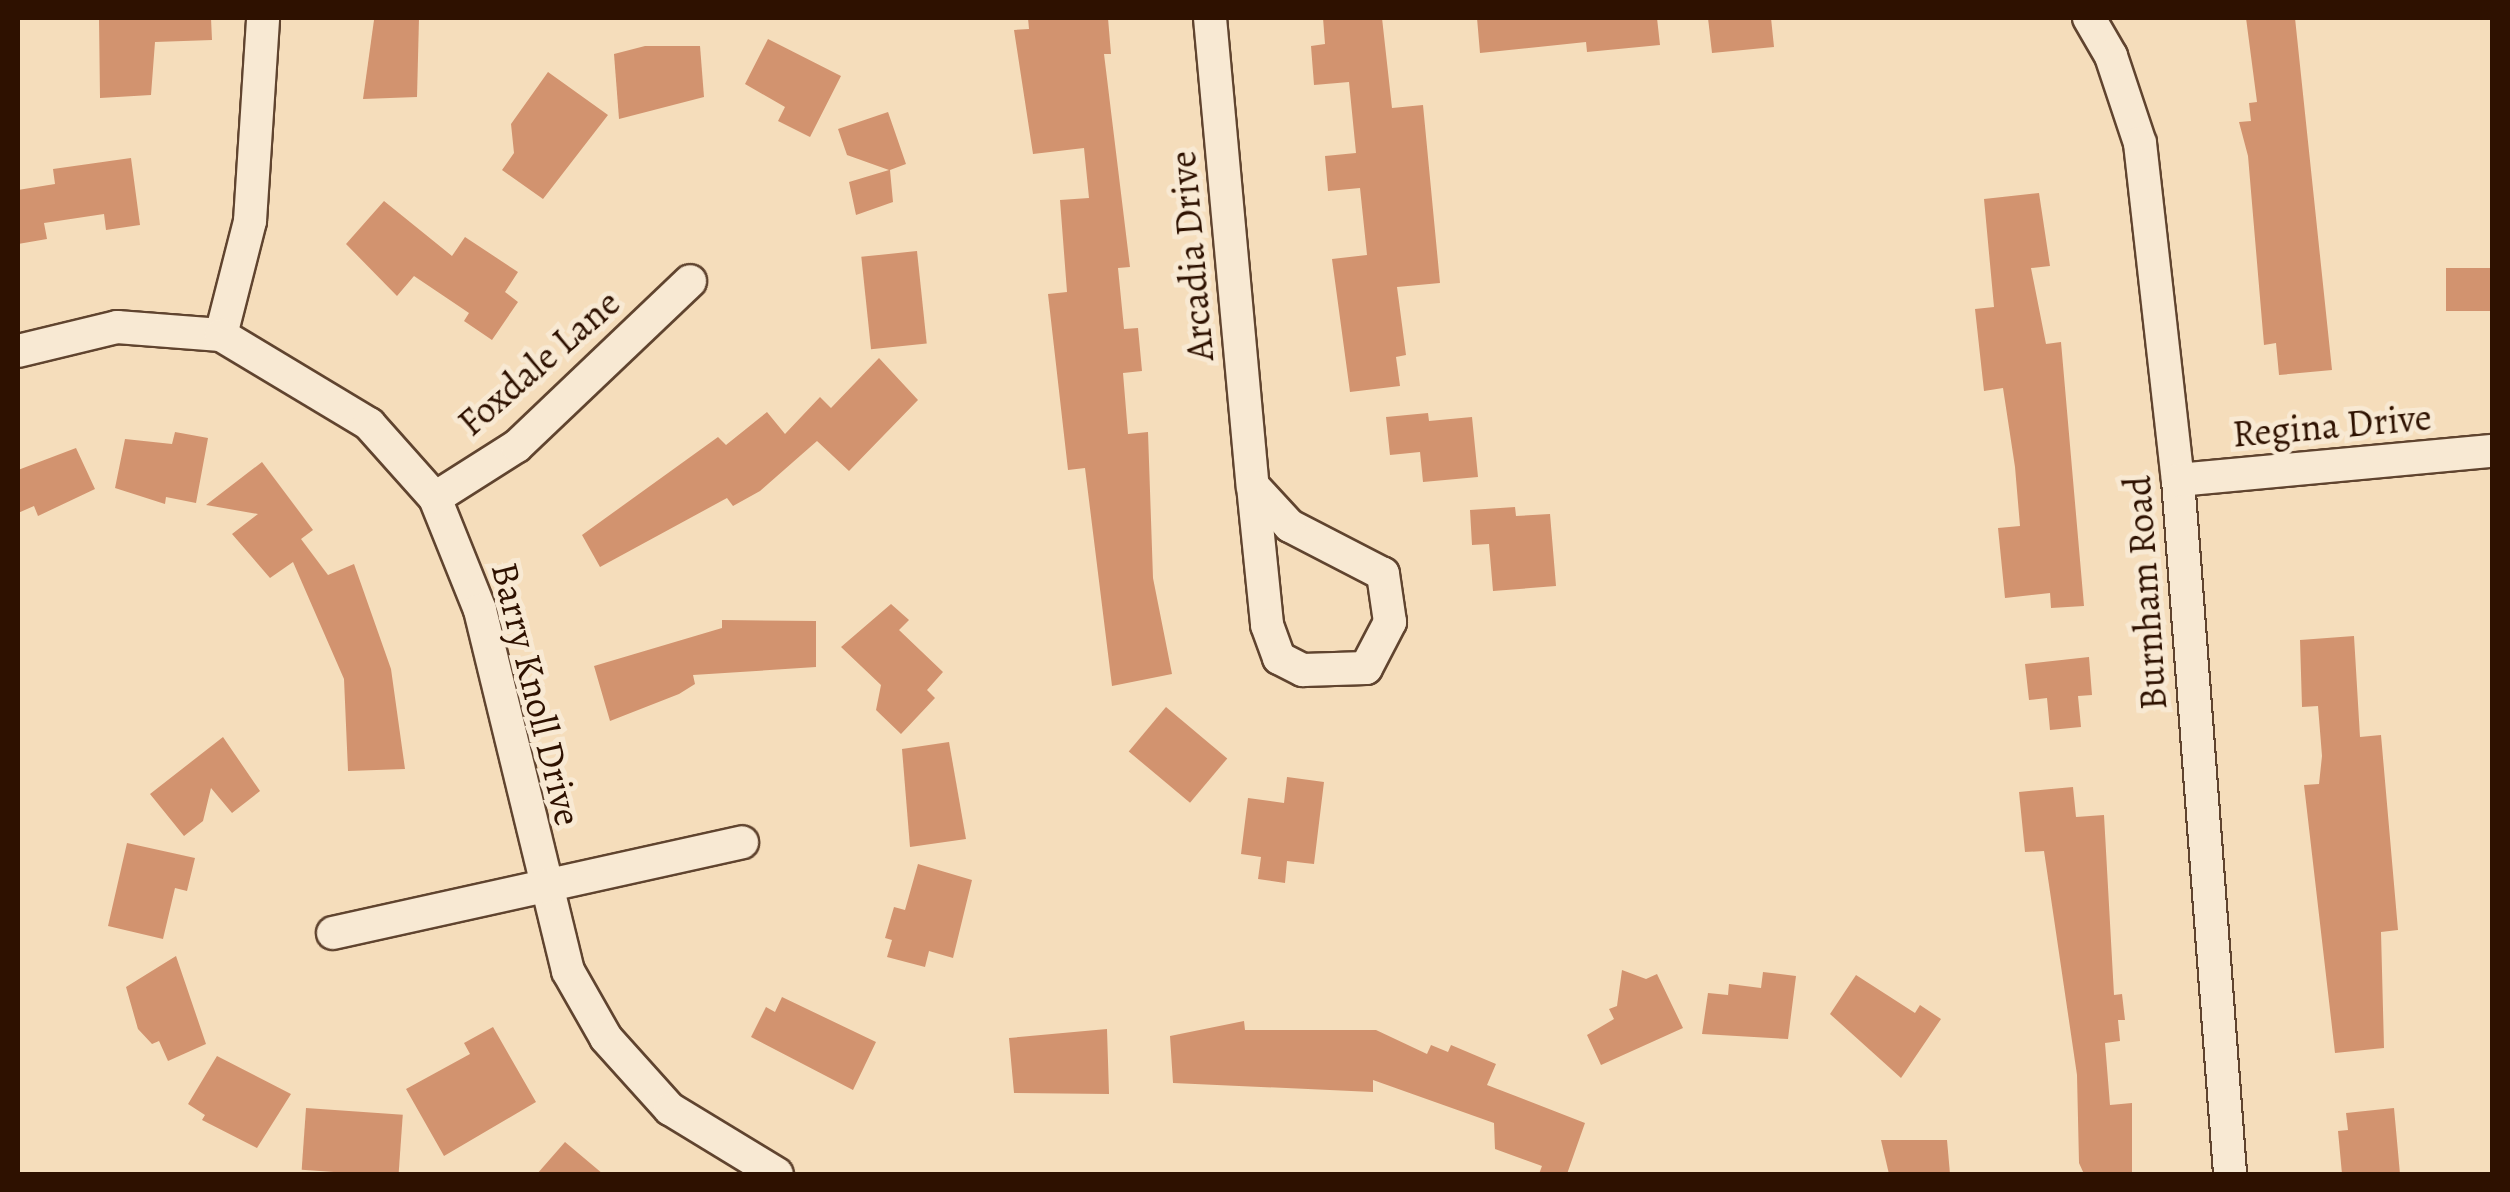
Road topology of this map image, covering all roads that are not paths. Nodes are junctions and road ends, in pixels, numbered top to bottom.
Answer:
1 (263, 18) edge
2 (1210, 18) edge
3 (2089, 18) edge
4 (690, 281) dead end
5 (221, 335) junction
6 (18, 351) edge
7 (2492, 451) edge
8 (2178, 480) junction
9 (1253, 486) junction
10 (435, 498) junction
11 (742, 842) dead end
12 (542, 884) junction
13 (333, 934) dead end
14 (777, 1174) edge
15 (2230, 1174) edge

1 - 5 street
2 - 9 street, Arcadia Drive
3 - 8 street, Burnham Road
4 - 10 street, Foxdale Lane
5 - 6 street, Barry Knoll Drive
5 - 10 street, Barry Knoll Drive
7 - 8 street, Regina Drive
8 - 15 street, Burnham Road
9 - 9 street, Arcadia Drive
10 - 12 street, Barry Knoll Drive
11 - 12 street
12 - 13 street
12 - 14 street, Barry Knoll Drive

